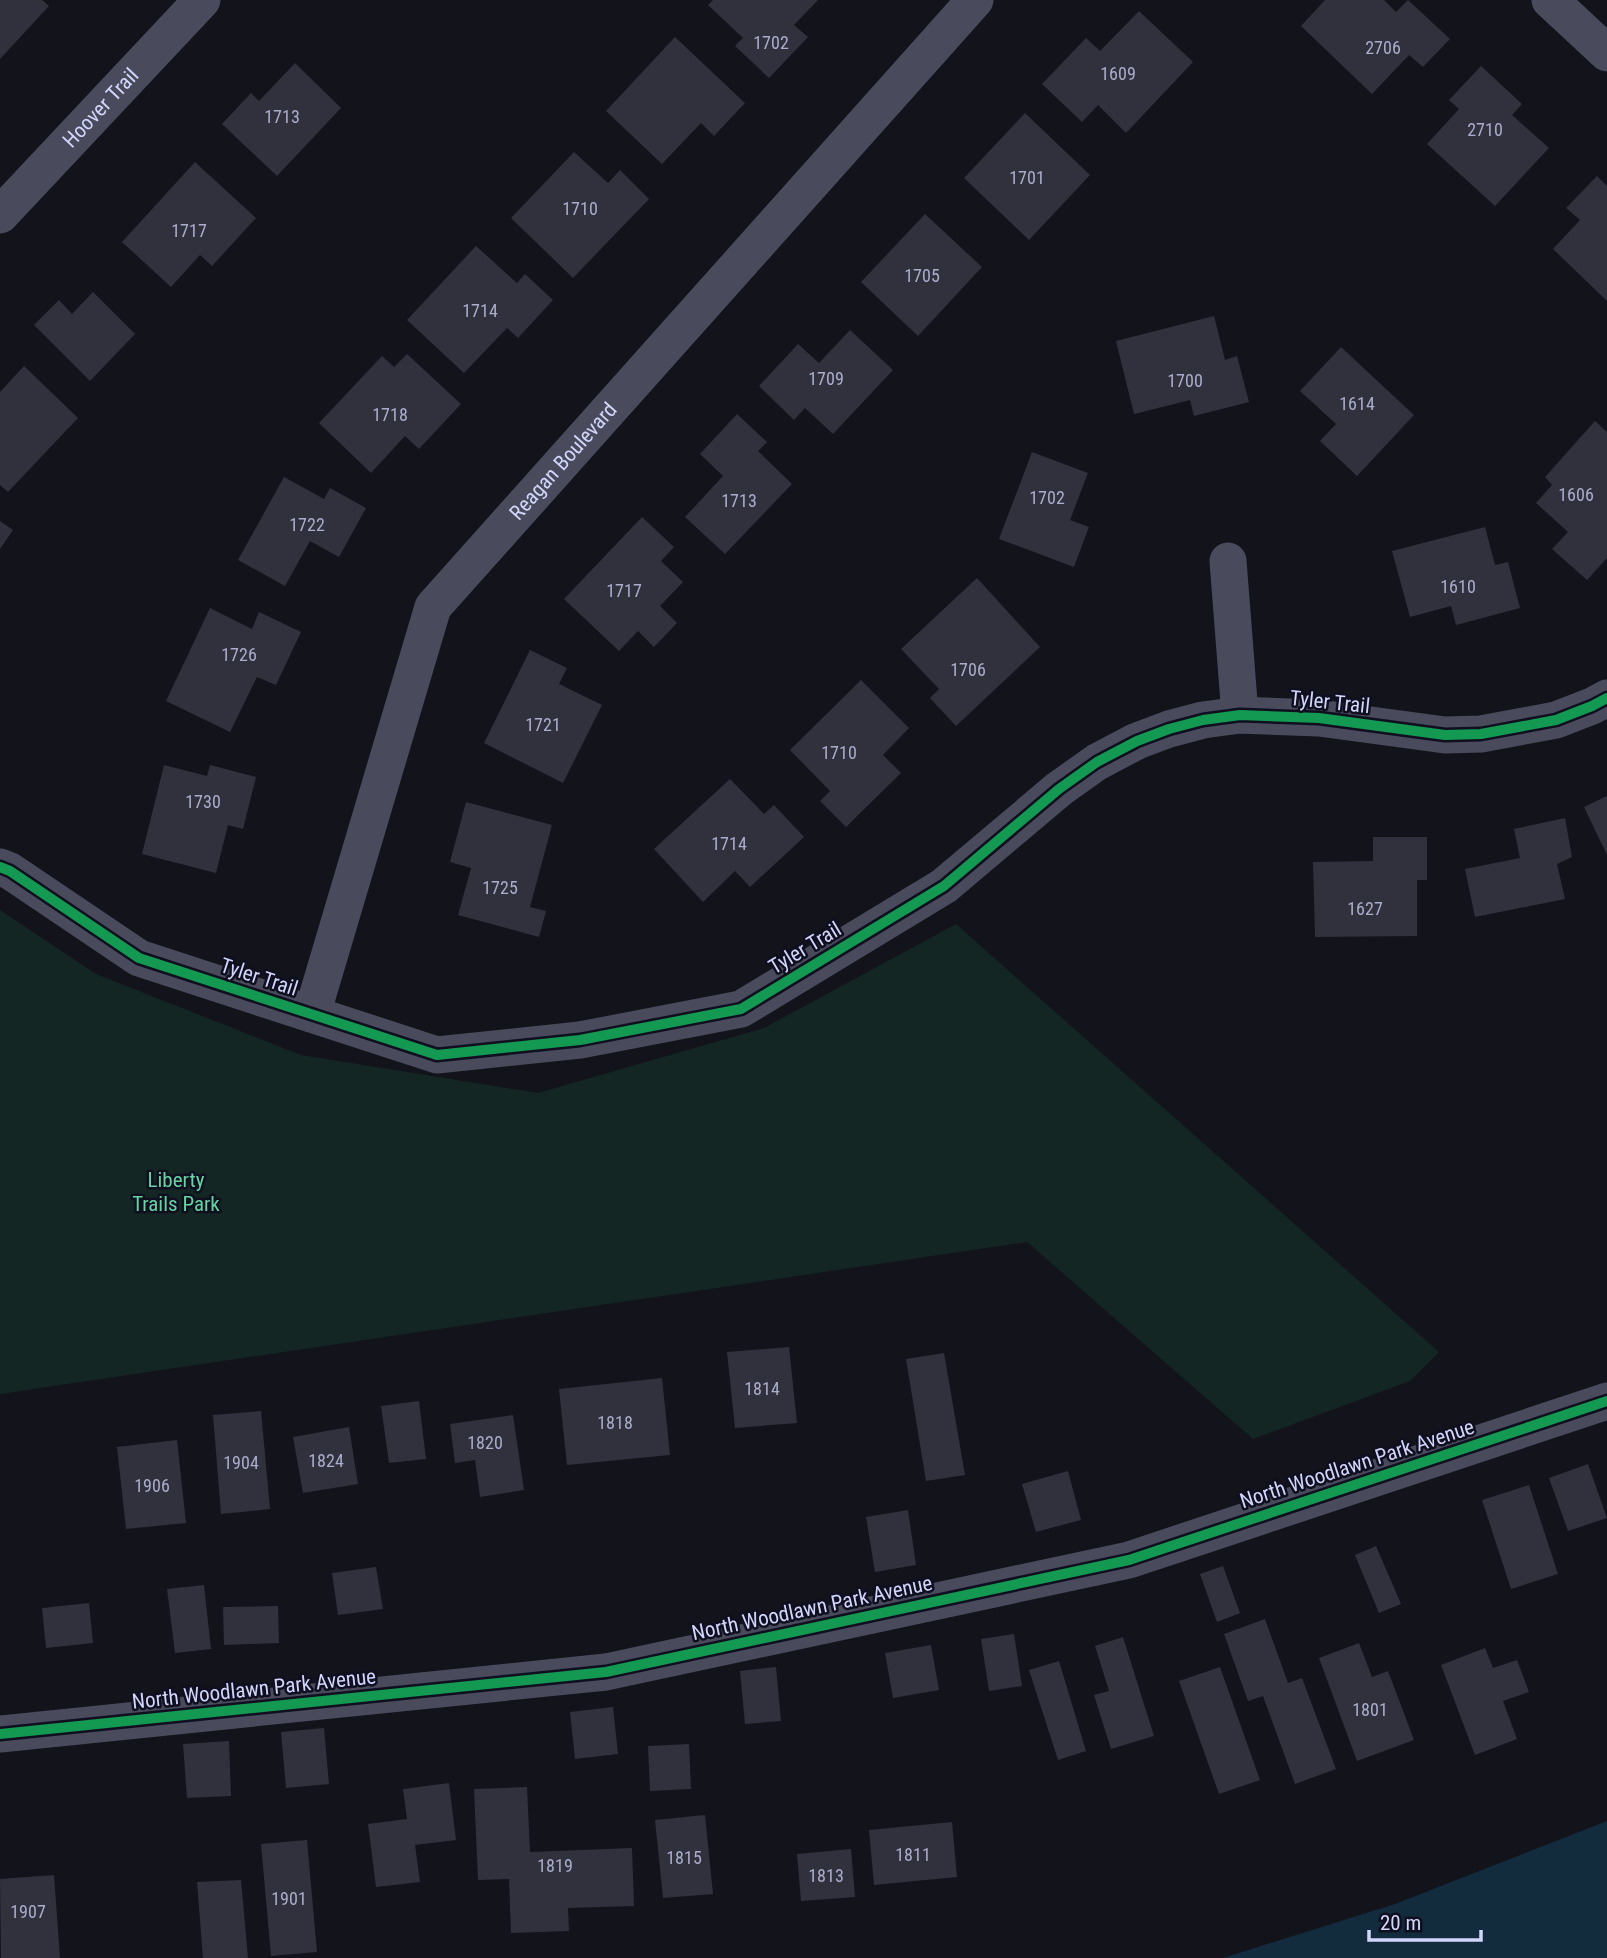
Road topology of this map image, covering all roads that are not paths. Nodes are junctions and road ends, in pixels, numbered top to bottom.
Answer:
1 (202, 0) edge
2 (1550, 0) edge
3 (967, 3) edge
4 (1607, 53) edge
5 (0, 215) edge
6 (1228, 561) dead end
7 (1607, 698) edge
8 (1240, 715) junction
9 (0, 867) edge
10 (312, 1014) junction
11 (1607, 1401) edge
12 (0, 1734) edge

1 - 5 street, Hoover Trail
2 - 4 street
3 - 10 street, Reagan Boulevard
6 - 8 street
7 - 8 street, Tyler Trail
8 - 10 street, Tyler Trail
9 - 10 street, Tyler Trail
11 - 12 street, North Woodlawn Park Avenue

